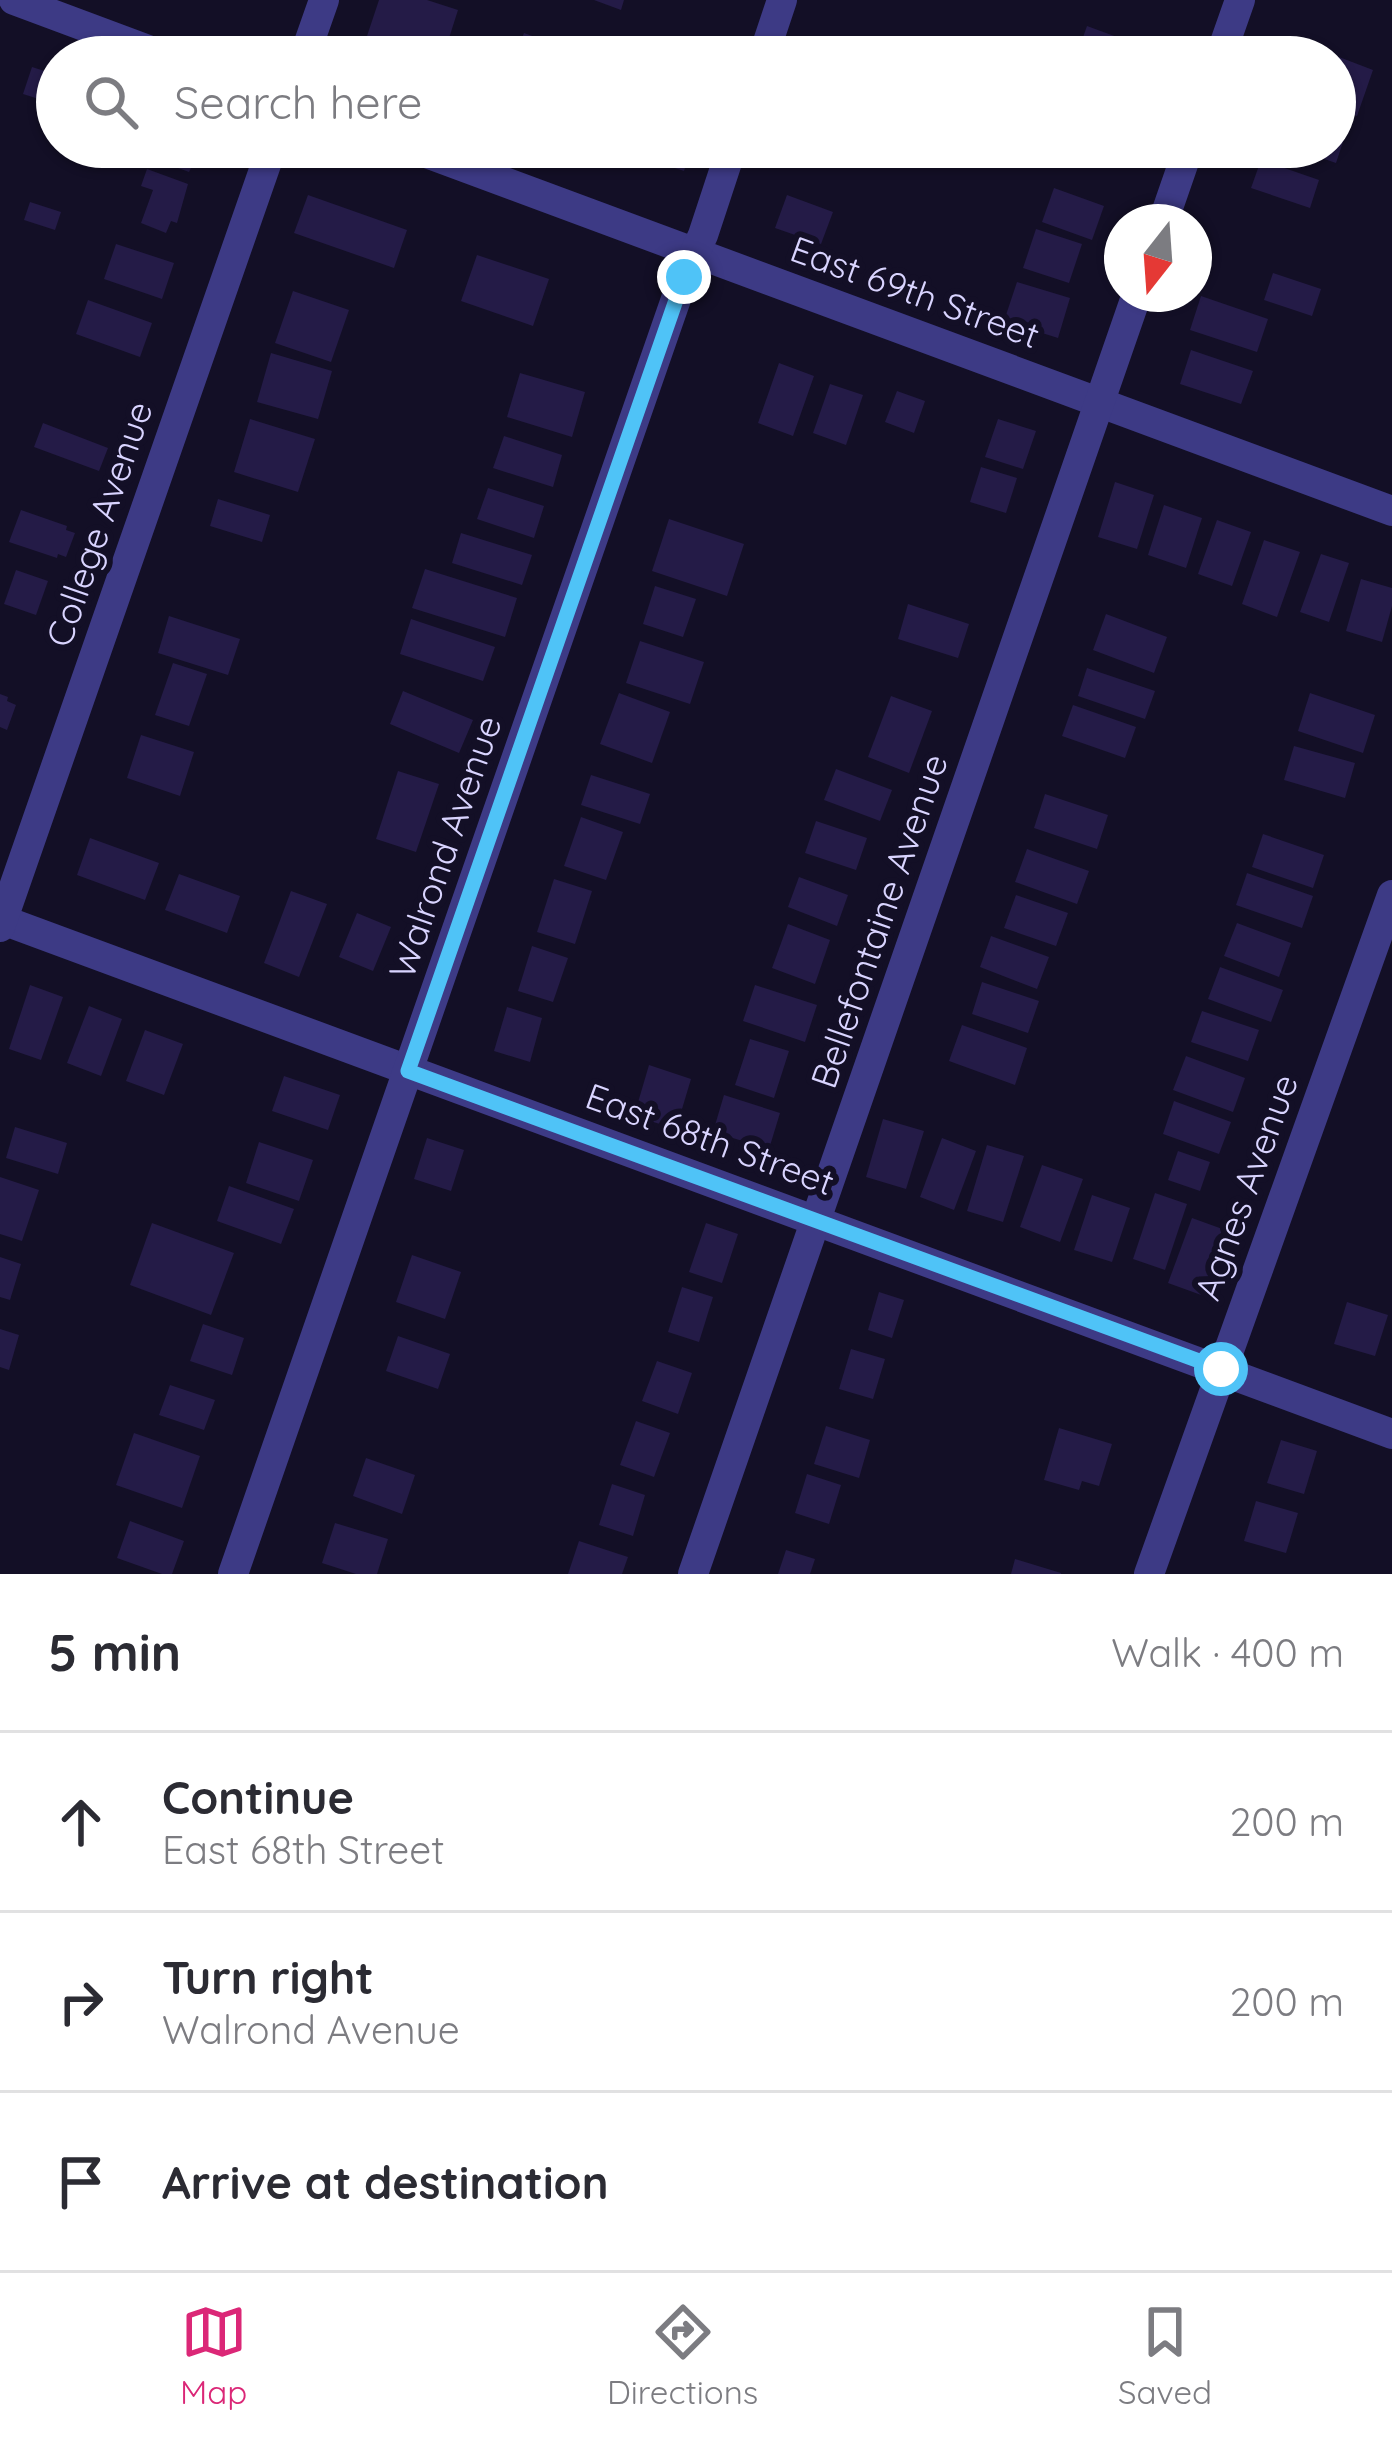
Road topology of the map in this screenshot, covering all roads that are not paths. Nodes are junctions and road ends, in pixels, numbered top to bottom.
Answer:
1 (14, 0) edge
2 (324, 0) edge
3 (782, 0) edge
4 (1240, 0) edge
5 (111, 36) edge
6 (311, 36) edge
7 (770, 36) edge
8 (1227, 36) edge
9 (265, 168) edge
10 (467, 168) edge
11 (725, 168) edge
12 (1182, 168) edge
13 (1169, 204) edge
14 (695, 252) junction
15 (1132, 312) edge
16 (1100, 402) junction
17 (1392, 511) edge
18 (1392, 895) edge
19 (1, 922) edge
20 (408, 1071) junction
21 (816, 1219) junction
22 (1221, 1369) junction
23 (1392, 1434) edge
24 (233, 1574) edge
25 (693, 1574) edge
26 (1149, 1574) edge

1 - 5 street
2 - 6 street
3 - 7 street
4 - 8 street
9 - 19 street, College Avenue
10 - 14 street, East 69th Street
11 - 14 street, Walrond Avenue
12 - 13 street
14 - 16 street, East 69th Street
14 - 20 street, Walrond Avenue
15 - 16 street, Bellefontaine Avenue
16 - 17 street, East 69th Street
16 - 21 street, Bellefontaine Avenue
18 - 22 street, Agnes Avenue
19 - 20 street, East 68th Street
20 - 21 street, East 68th Street
20 - 24 street, Walrond Avenue
21 - 22 street, East 68th Street
21 - 25 street, Bellefontaine Avenue
22 - 23 street, East 68th Street
22 - 26 street, Agnes Avenue

